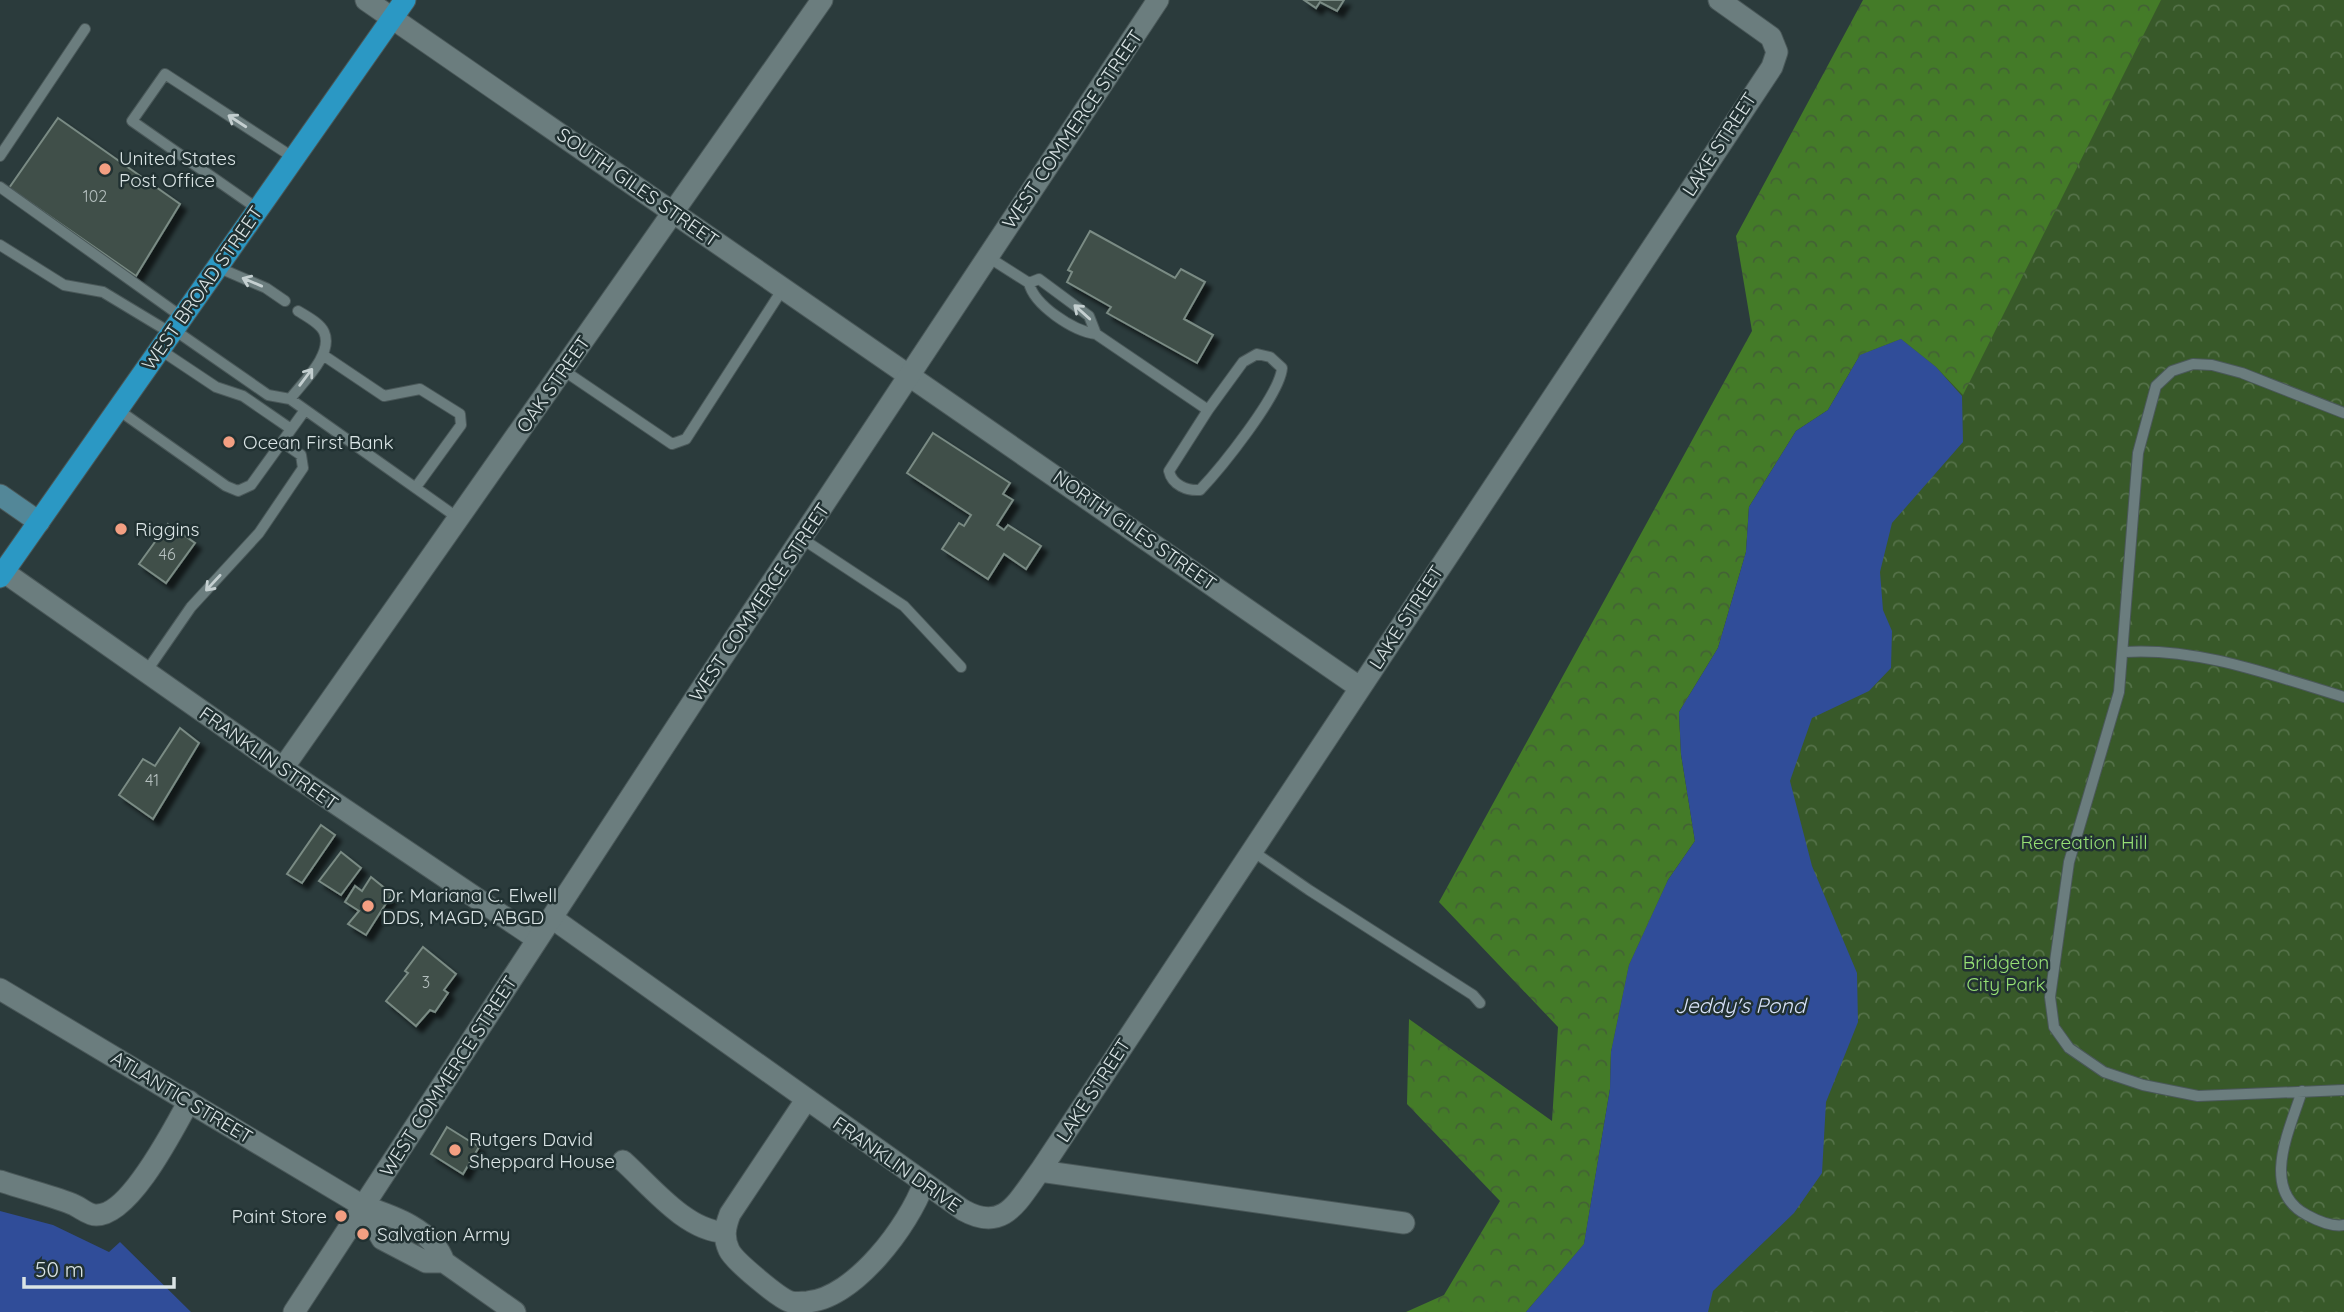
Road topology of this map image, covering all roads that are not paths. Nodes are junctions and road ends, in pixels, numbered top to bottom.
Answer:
1 (366, 0) edge
2 (405, 0) edge
3 (822, 0) edge
4 (1158, 0) edge
5 (1719, 0) edge
6 (392, 18) junction
7 (85, 29) dead end
8 (0, 156) edge
9 (294, 158) junction
10 (0, 187) edge
11 (258, 209) junction
12 (674, 212) junction
13 (0, 245) edge
14 (988, 257) junction
15 (217, 267) junction
16 (1029, 283) junction
17 (784, 287) junction
18 (1060, 294) junction
19 (285, 300) dead end
20 (1049, 309) junction
21 (298, 311) dead end
22 (171, 332) junction
23 (1096, 334) junction
24 (323, 355) junction
25 (563, 370) junction
26 (910, 374) junction
27 (290, 399) junction
28 (117, 409) junction
29 (305, 410) junction
30 (1208, 410) junction
31 (2344, 414) edge
32 (290, 429) junction
33 (282, 442) junction
34 (416, 487) junction
35 (0, 495) edge
36 (458, 519) junction
37 (39, 522) junction
38 (801, 538) junction
39 (2, 575) edge
40 (2124, 652) junction
41 (961, 667) dead end
42 (146, 672) junction
43 (1359, 687) junction
44 (2344, 697) edge
45 (283, 768) junction
46 (1251, 850) junction
47 (552, 918) junction
48 (537, 939) junction
49 (0, 989) edge
50 (1480, 1003) dead end
51 (2344, 1090) edge
52 (2302, 1091) junction
53 (806, 1100) junction
54 (189, 1101) junction
55 (623, 1161) dead end
56 (1040, 1171) junction
57 (0, 1181) edge
58 (924, 1183) junction
59 (363, 1206) junction
60 (1404, 1223) dead end
61 (2344, 1226) edge
62 (724, 1232) junction
63 (294, 1312) edge
64 (515, 1312) edge

1 - 6 street, SOUTH GILES STREET
2 - 6 highway, WEST BROAD STREET
3 - 12 street, OAK STREET
4 - 14 street, WEST COMMERCE STREET
5 - 43 street, LAKE STREET
6 - 9 highway, WEST BROAD STREET
6 - 12 street, SOUTH GILES STREET
7 - 8 lane
9 - 11 highway, WEST BROAD STREET
9 -> 11 lane
10 - 22 lane
11 - 15 highway, WEST BROAD STREET
12 - 17 street, SOUTH GILES STREET
12 - 25 street, OAK STREET
13 - 22 lane
14 - 16 lane
14 - 26 street, WEST COMMERCE STREET
19 -> 15 lane
15 - 22 highway, WEST BROAD STREET
16 - 18 lane
16 - 20 lane
17 - 25 lane
17 - 26 street, SOUTH GILES STREET
18 - 20 lane
23 -> 18 lane
20 - 23 lane
21 - 24 lane
22 - 27 lane
22 - 28 highway, WEST BROAD STREET
22 - 32 lane
23 - 30 lane
27 -> 24 lane
24 - 34 lane
25 - 36 street, OAK STREET
26 - 38 street, WEST COMMERCE STREET
26 - 43 street, NORTH GILES STREET
27 - 29 lane
28 - 33 lane
28 - 37 highway, WEST BROAD STREET
29 - 32 lane
29 - 34 lane
30 - 30 lane
31 - 40 lane
32 - 33 lane
33 -> 42 lane
34 - 36 lane
35 - 37 main road
36 - 45 street, OAK STREET
37 - 39 highway, WEST BROAD STREET
38 - 41 lane
38 - 47 street, WEST COMMERCE STREET
39 - 42 street, FRANKLIN STREET
40 - 44 lane
40 - 52 lane
42 - 45 street, FRANKLIN STREET
43 - 46 street, LAKE STREET
45 - 48 street, FRANKLIN STREET
46 - 50 lane
46 - 56 street, LAKE STREET
47 - 48 street, WEST COMMERCE STREET
47 - 53 street, FRANKLIN DRIVE
48 - 59 street, WEST COMMERCE STREET
49 - 54 street, ATLANTIC STREET
51 - 52 lane
52 - 61 lane
53 - 58 street, FRANKLIN DRIVE
53 - 62 street
54 - 57 street
54 - 59 street, ATLANTIC STREET
55 - 62 street
56 - 58 street, FRANKLIN DRIVE
56 - 60 street
58 - 62 street
59 - 63 street, WEST COMMERCE STREET
59 - 64 street, ATLANTIC STREET

